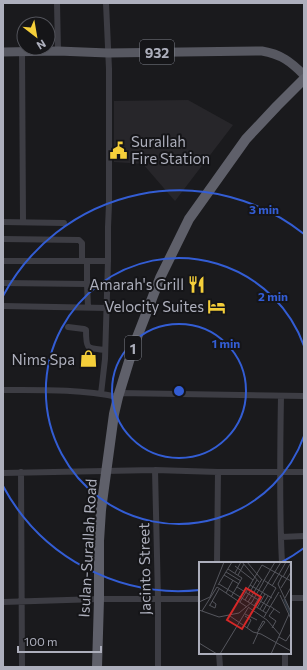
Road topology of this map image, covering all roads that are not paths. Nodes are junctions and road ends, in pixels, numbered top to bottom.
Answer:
1 (56, 3) edge
2 (106, 3) edge
3 (16, 51) edge
4 (58, 51) joint
5 (3, 52) edge
6 (108, 53) junction
7 (22, 56) edge
8 (304, 75) edge
9 (304, 79) edge
10 (3, 222) edge
11 (23, 222) junction
12 (64, 223) dead end
13 (3, 239) edge
14 (3, 261) edge
15 (84, 261) junction
16 (108, 261) junction
17 (3, 283) edge
18 (87, 284) junction
19 (3, 306) edge
20 (88, 307) junction
21 (107, 308) junction
22 (68, 327) dead end
23 (105, 350) junction
24 (3, 390) edge
25 (101, 394) junction
26 (119, 395) junction
27 (281, 396) junction
28 (304, 396) edge
29 (155, 470) junction
30 (106, 471) junction
31 (3, 472) edge
32 (21, 472) junction
33 (218, 472) junction
34 (280, 472) junction
35 (304, 472) edge
36 (304, 536) edge
37 (280, 537) junction
38 (217, 562) edge
39 (282, 562) edge
40 (291, 598) edge
41 (304, 598) edge
42 (158, 599) junction
43 (199, 599) edge
44 (99, 600) junction
45 (3, 602) edge
46 (21, 602) junction
47 (219, 654) edge
48 (285, 654) edge
49 (22, 667) edge
50 (97, 667) edge
51 (158, 667) edge
52 (220, 667) edge
53 (285, 667) edge

1 - 4 street
2 - 6 street
3 - 5 main road, 932
4 - 6 main road, 932
6 - 8 main road, 932
6 - 16 street
7 - 11 street
9 - 26 highway, Isulan-Surallah Road / 1
10 - 11 street
11 - 12 street
13 - 15 street
14 - 15 street
15 - 16 street
15 - 18 street
16 - 21 street
17 - 18 street
18 - 20 street
19 - 20 street
20 - 21 street
21 - 23 street
22 - 23 street
23 - 25 street
24 - 25 street
25 - 26 street
26 - 27 street
26 - 30 highway, Isulan-Surallah Road / 1
27 - 28 street
27 - 34 street
29 - 30 street
29 - 33 street
29 - 42 street, Jacinto Street
30 - 32 street
30 - 44 highway, Isulan-Surallah Road / 1
31 - 32 street
32 - 46 street
33 - 34 street
33 - 38 street
34 - 35 street
34 - 37 street
36 - 37 street
37 - 39 street
40 - 41 street
42 - 43 street
42 - 44 street
42 - 51 street, Jacinto Street
44 - 46 street
44 - 50 highway, Isulan-Surallah Road / 1
45 - 46 street
46 - 49 street
47 - 52 street
48 - 53 street

